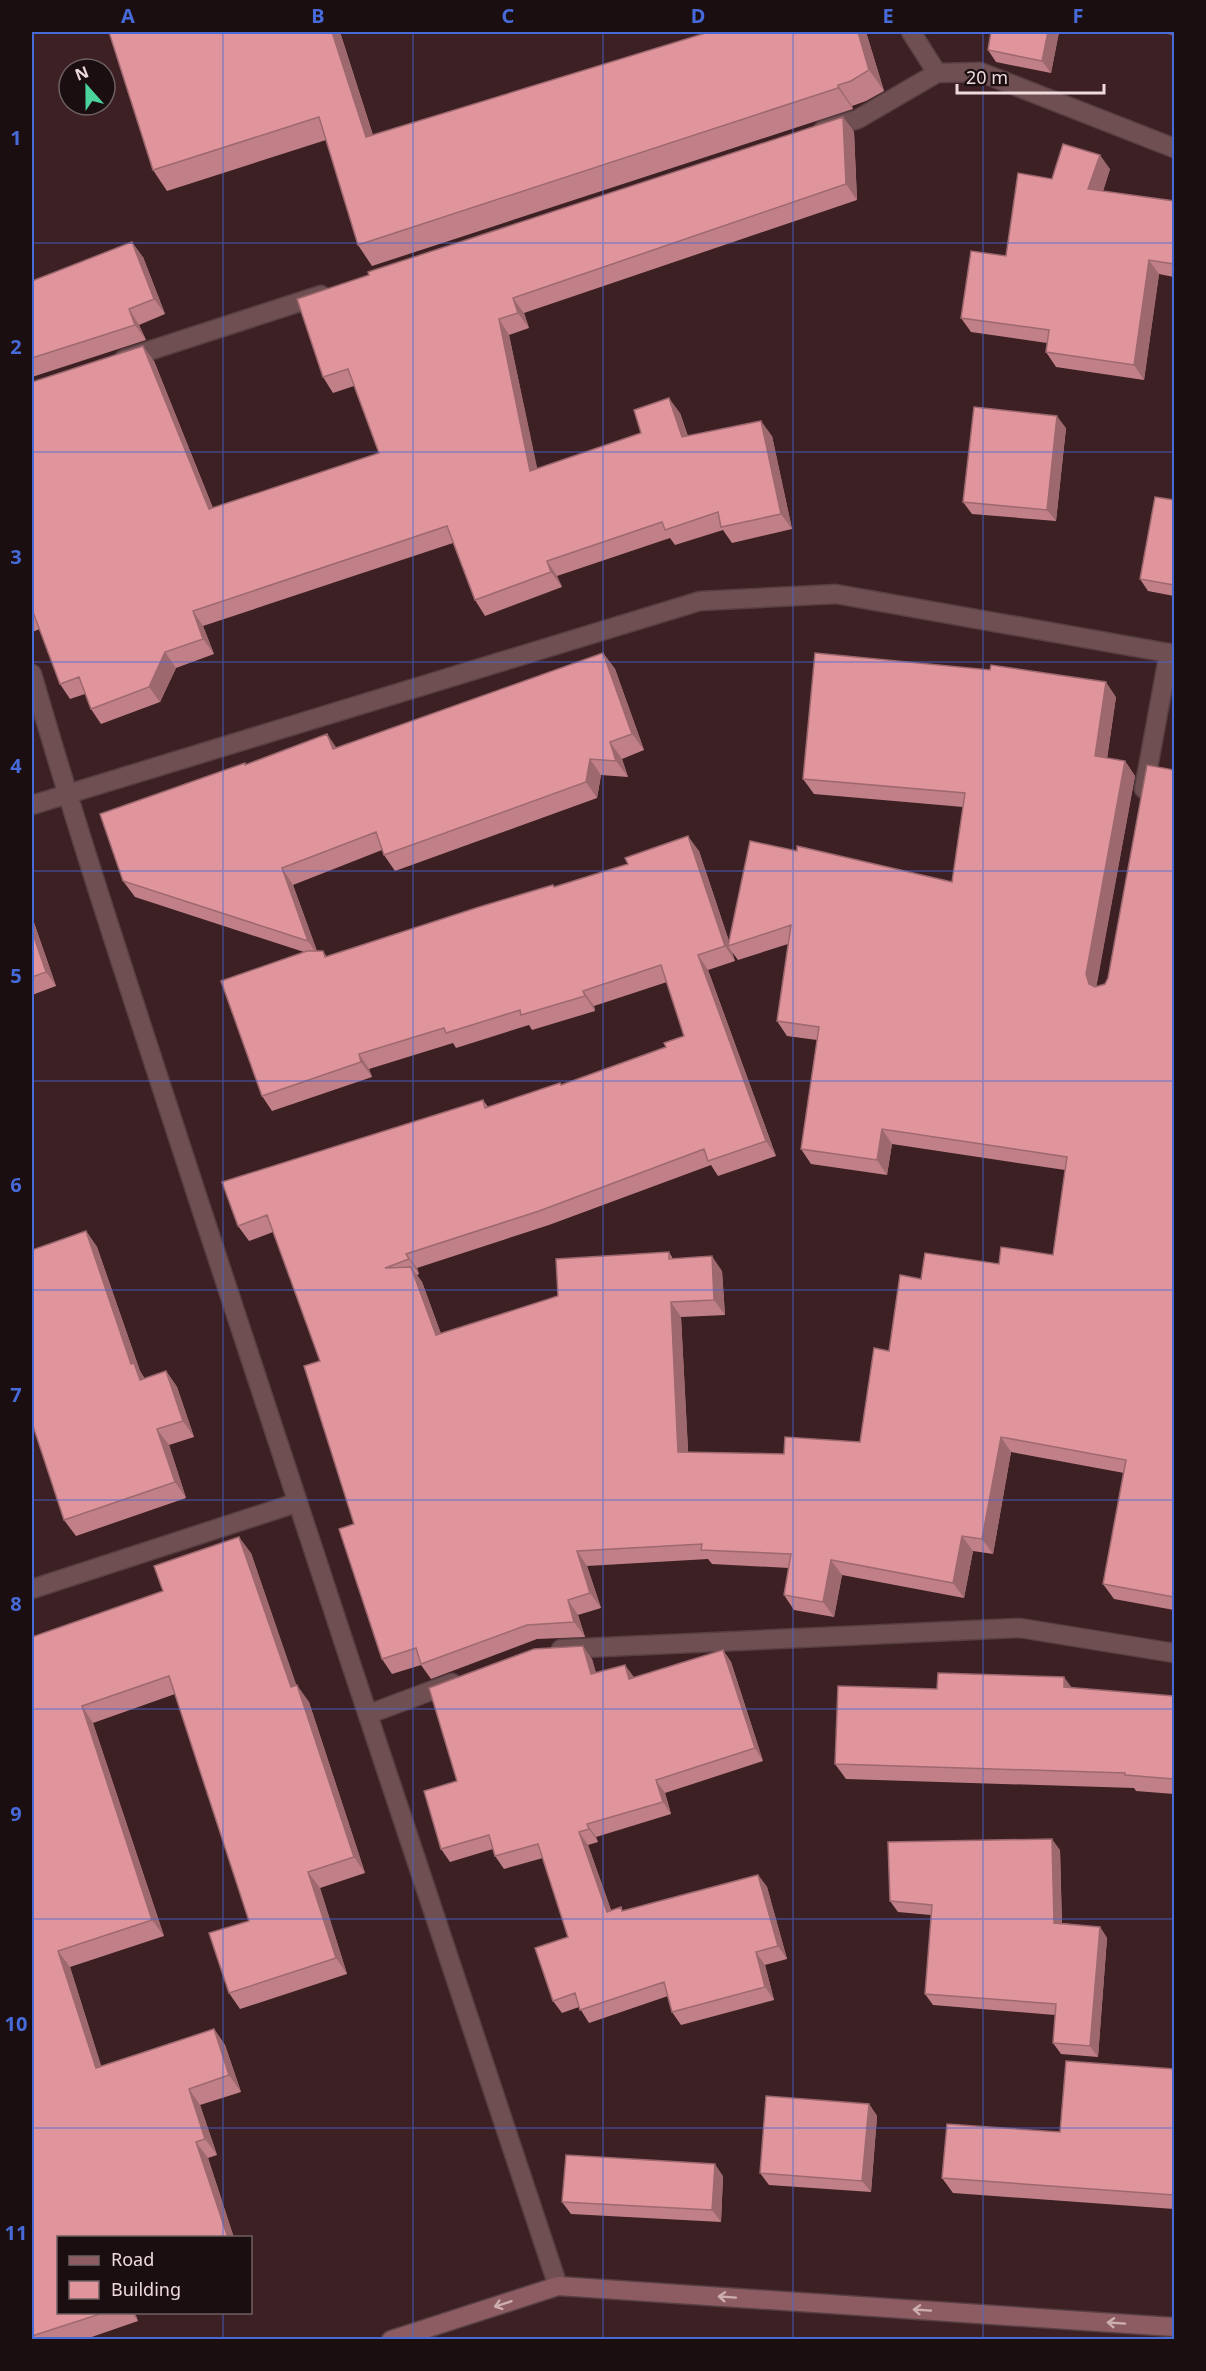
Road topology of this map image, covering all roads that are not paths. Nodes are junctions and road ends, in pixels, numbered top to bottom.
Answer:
1 (911, 32) edge
2 (937, 73) junction
3 (801, 138) edge
4 (1174, 148) edge
5 (337, 289) edge
6 (111, 363) edge
7 (1172, 653) edge
8 (32, 674) edge
9 (66, 794) junction
10 (32, 805) edge
11 (1141, 805) edge
12 (297, 1503) junction
13 (32, 1589) edge
14 (541, 1650) edge
15 (1174, 1653) edge
16 (465, 1678) edge
17 (369, 1714) junction
18 (558, 2286) junction
19 (1174, 2327) edge
20 (391, 2340) edge

1 - 2 street
2 - 3 street
2 - 4 street
5 - 6 street
7 - 9 street
7 - 11 street
8 - 9 street
9 - 10 street
9 - 12 street
12 - 13 street
12 - 17 street
14 - 15 street
16 - 17 street
17 - 18 street
19 -> 18 main road
18 -> 20 main road

